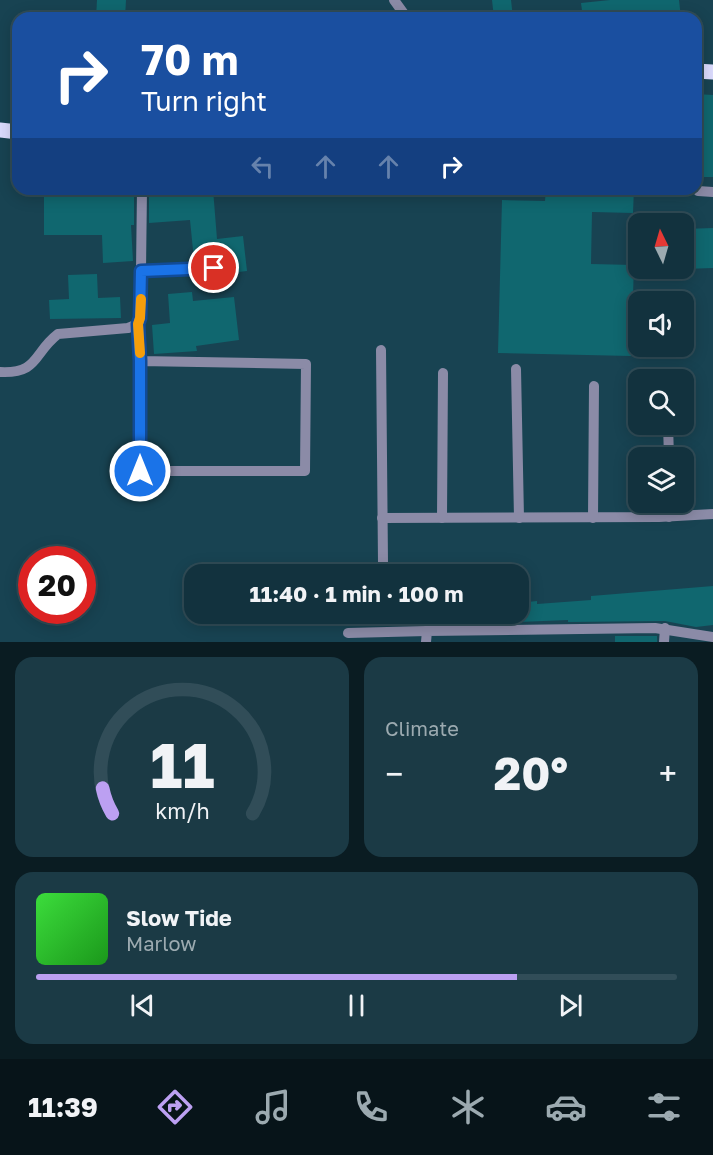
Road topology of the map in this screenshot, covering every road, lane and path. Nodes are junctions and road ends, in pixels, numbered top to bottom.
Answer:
1 (142, 195) edge
2 (214, 268) dead end
3 (141, 271) junction
4 (138, 324) junction
5 (381, 350) dead end
6 (140, 361) junction
7 (516, 369) dead end
8 (0, 372) edge
9 (443, 373) dead end
10 (594, 386) dead end
11 (669, 513) edge
12 (713, 514) edge
13 (669, 517) junction
14 (382, 518) junction
15 (442, 518) junction
16 (519, 518) junction
17 (593, 518) junction
18 (383, 562) dead end
19 (665, 628) junction
20 (348, 633) dead end
21 (426, 636) edge
22 (713, 637) edge
23 (664, 642) edge

1 - 3 street
2 - 3 street
3 - 4 street
4 - 6 street
4 - 8 street
5 - 14 street
6 - 6 street
7 - 16 street
9 - 15 street
10 - 17 street
11 - 13 street
12 - 13 street
13 - 17 street
14 - 15 street
14 - 18 street
15 - 16 street
16 - 17 street
19 - 21 street
19 - 22 street
19 - 23 street
20 - 21 street

